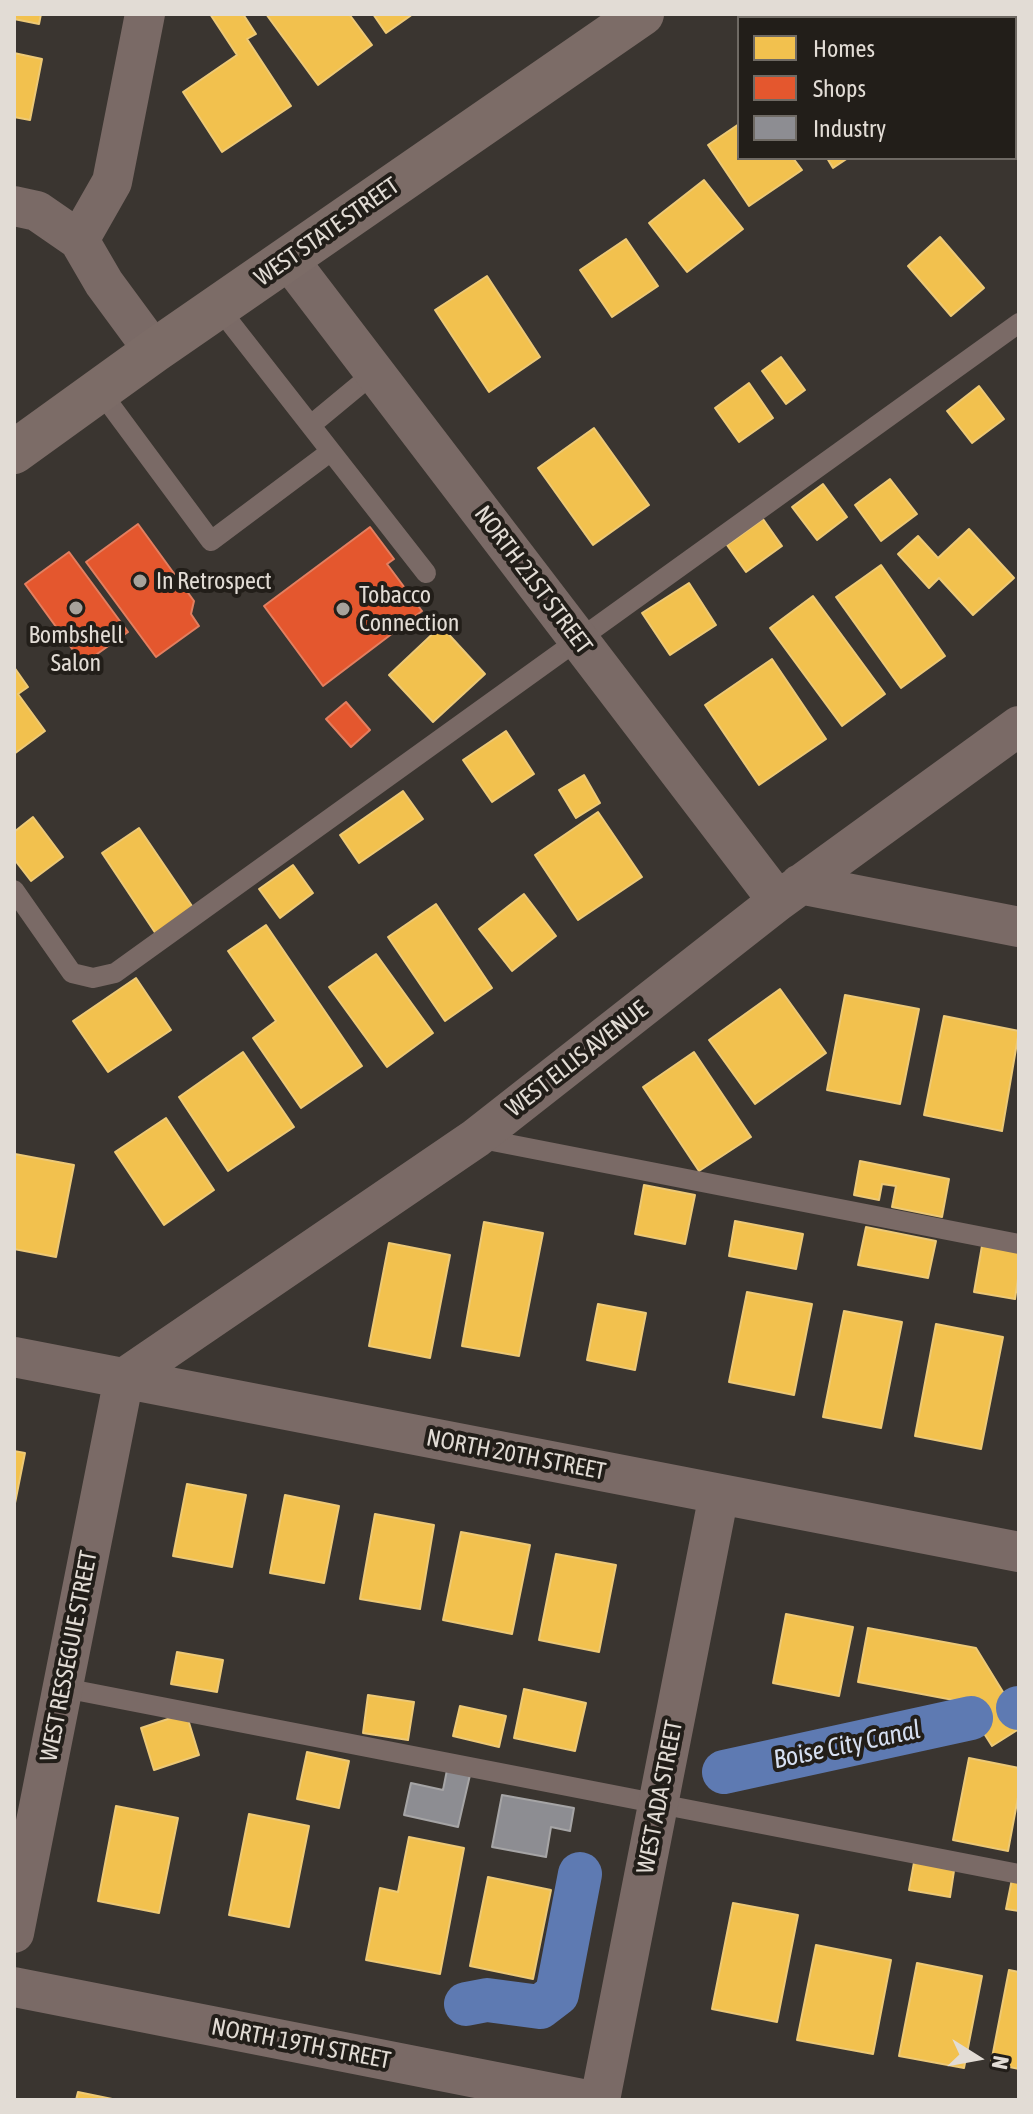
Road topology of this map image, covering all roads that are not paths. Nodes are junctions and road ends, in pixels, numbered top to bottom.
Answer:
1 (145, 14) edge
2 (642, 14) edge
3 (14, 206) edge
4 (79, 240) junction
5 (288, 259) junction
6 (218, 307) junction
7 (1019, 323) edge
8 (154, 351) junction
9 (375, 372) junction
10 (100, 391) junction
11 (311, 425) junction
12 (14, 452) edge
13 (330, 452) junction
14 (426, 573) dead end
15 (578, 640) junction
16 (1019, 726) edge
17 (14, 890) edge
18 (789, 892) junction
19 (1019, 927) edge
20 (476, 1138) junction
21 (1019, 1244) edge
22 (14, 1357) edge
23 (124, 1378) junction
24 (719, 1494) junction
25 (1019, 1552) edge
26 (64, 1688) junction
27 (658, 1803) junction
28 (1019, 1874) edge
29 (14, 1933) edge
30 (14, 1987) edge
31 (588, 2100) edge
32 (600, 2100) edge

1 - 4 street
2 - 5 main road, WEST STATE STREET
3 - 4 street
4 - 8 street
5 - 6 main road, WEST STATE STREET
5 - 9 street, NORTH 21ST STREET
6 - 8 main road, WEST STATE STREET
6 - 11 lane
7 - 15 lane
8 - 10 main road, WEST STATE STREET
9 - 11 lane
9 - 15 street, NORTH 21ST STREET
10 - 12 main road, WEST STATE STREET
10 - 13 lane
11 - 13 lane
13 - 14 lane
15 - 17 lane
15 - 18 street, NORTH 21ST STREET
16 - 18 street, WEST ELLIS AVENUE
18 - 19 street
18 - 20 street, WEST ELLIS AVENUE
20 - 21 lane
20 - 23 street, WEST ELLIS AVENUE
22 - 23 street, NORTH 20TH STREET
23 - 24 street, NORTH 20TH STREET
23 - 26 street, WEST RESSEGUIE STREET
24 - 25 street, NORTH 20TH STREET
24 - 27 street, WEST ADA STREET
26 - 27 lane
26 - 29 street, WEST RESSEGUIE STREET
27 - 28 lane
27 - 32 street, WEST ADA STREET
30 - 31 street, NORTH 19TH STREET

